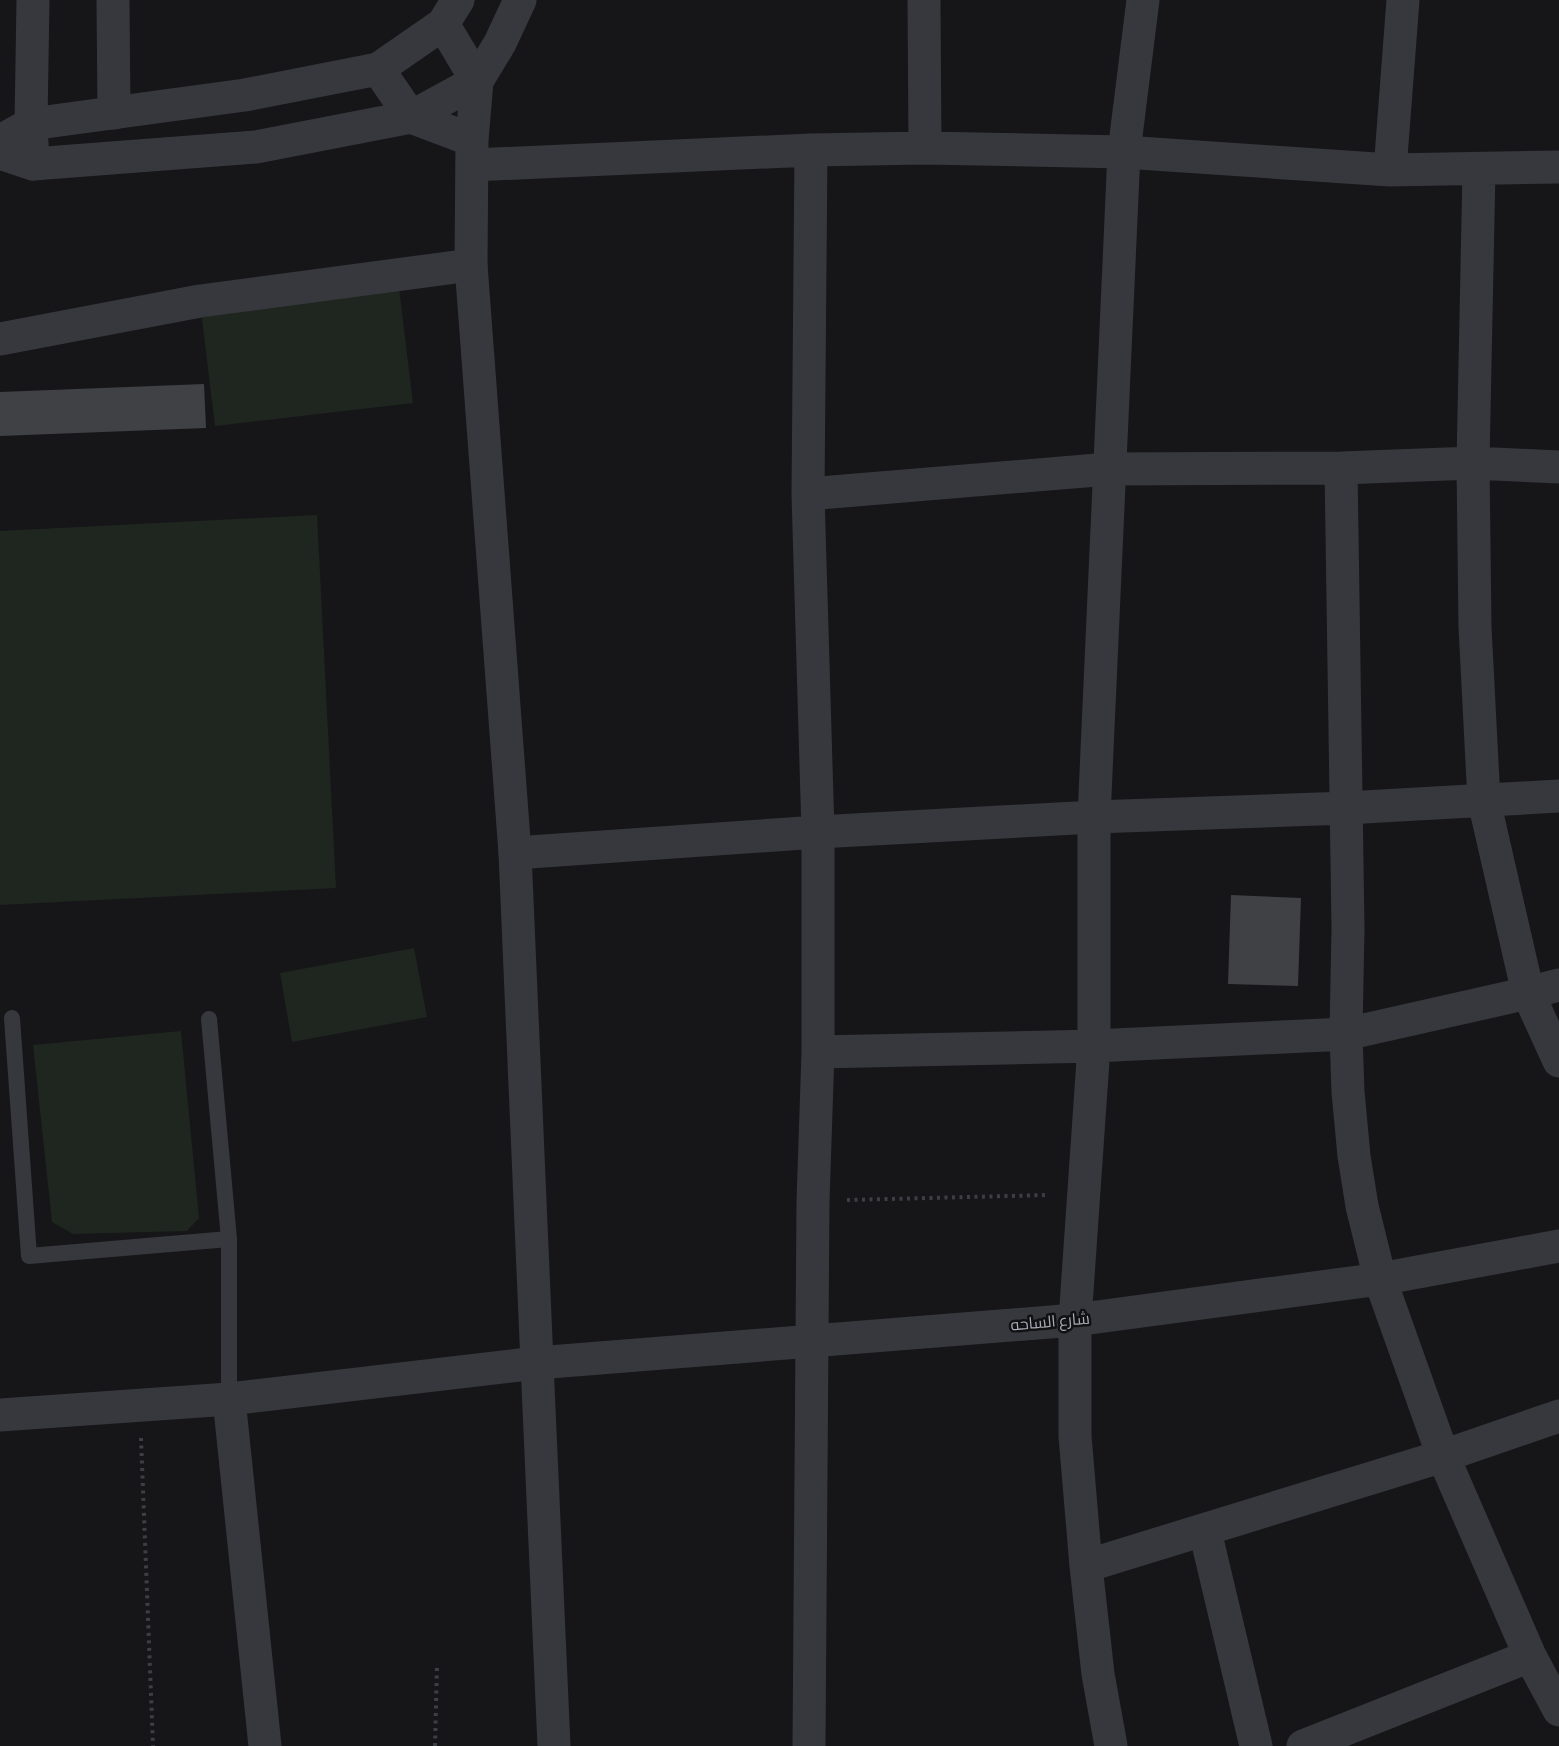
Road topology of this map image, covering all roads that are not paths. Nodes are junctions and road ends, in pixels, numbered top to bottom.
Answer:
1 (33, 0) edge
2 (112, 0) edge
3 (520, 0) edge
4 (924, 0) edge
5 (1143, 0) edge
6 (1403, 0) edge
7 (450, 12) edge
8 (378, 69) junction
9 (477, 81) junction
10 (114, 113) junction
11 (411, 117) junction
12 (31, 124) junction
13 (0, 141) edge
14 (925, 148) junction
15 (811, 150) junction
16 (1125, 152) junction
17 (0, 153) edge
18 (472, 153) junction
19 (33, 164) junction
20 (1559, 167) edge
21 (1479, 169) junction
22 (1390, 170) junction
23 (471, 265) junction
24 (0, 339) edge
25 (1473, 463) junction
26 (1559, 467) edge
27 (1341, 468) junction
28 (1109, 470) junction
29 (808, 494) junction
30 (1559, 796) edge
31 (1484, 801) junction
32 (1346, 808) junction
33 (1094, 818) junction
34 (818, 832) junction
35 (515, 853) junction
36 (1544, 989) edge
37 (12, 1018) dead end
38 (208, 1019) dead end
39 (1346, 1034) junction
40 (1094, 1046) junction
41 (818, 1052) junction
42 (1559, 1061) edge
43 (229, 1239) junction
44 (1559, 1246) edge
45 (1380, 1279) junction
46 (1075, 1320) junction
47 (813, 1340) junction
48 (537, 1363) junction
49 (229, 1399) junction
50 (0, 1415) edge
51 (1559, 1416) edge
52 (1443, 1456) junction
53 (1205, 1531) junction
54 (1086, 1566) junction
55 (1530, 1656) junction
56 (1559, 1710) edge
57 (266, 1746) edge
58 (554, 1746) edge
59 (809, 1746) edge
60 (1111, 1746) edge
61 (1256, 1746) edge
62 (1303, 1746) edge

1 - 12 street
2 - 10 street
3 - 9 street
4 - 14 street
5 - 16 street
6 - 22 street
7 - 8 street
7 - 9 street
8 - 10 street
8 - 11 street
9 - 11 street
9 - 18 street
10 - 12 street
11 - 18 street
11 - 19 street
12 - 13 street
12 - 19 street
14 - 15 street
14 - 16 street
15 - 18 street
15 - 29 street
16 - 22 street
16 - 28 street
17 - 19 street
18 - 23 street
20 - 21 street
21 - 22 street
21 - 25 street
23 - 24 street
23 - 35 street
25 - 26 street
25 - 27 street
25 - 31 street
27 - 28 street
27 - 32 street
28 - 29 street
28 - 33 street
29 - 34 street
30 - 31 street
31 - 32 street
31 - 36 street
32 - 33 street
32 - 39 street
33 - 34 street
33 - 40 street
34 - 35 street
34 - 41 street
35 - 48 street
36 - 39 street
36 - 42 street
37 - 43 lane
38 - 43 lane
39 - 40 street
39 - 45 street
40 - 41 street
40 - 46 street
41 - 47 street
43 - 49 lane
44 - 45 street, شارع الساحه
45 - 46 street, شارع الساحه
45 - 52 street
46 - 47 street, شارع الساحه
46 - 54 street
47 - 48 street, شارع الساحه
47 - 59 street
48 - 49 street, شارع الساحه
48 - 58 street
49 - 50 street, شارع الساحه
49 - 57 street
51 - 52 street
52 - 53 street
52 - 55 street
53 - 54 street
53 - 61 street
54 - 60 street
55 - 56 street
55 - 62 street

